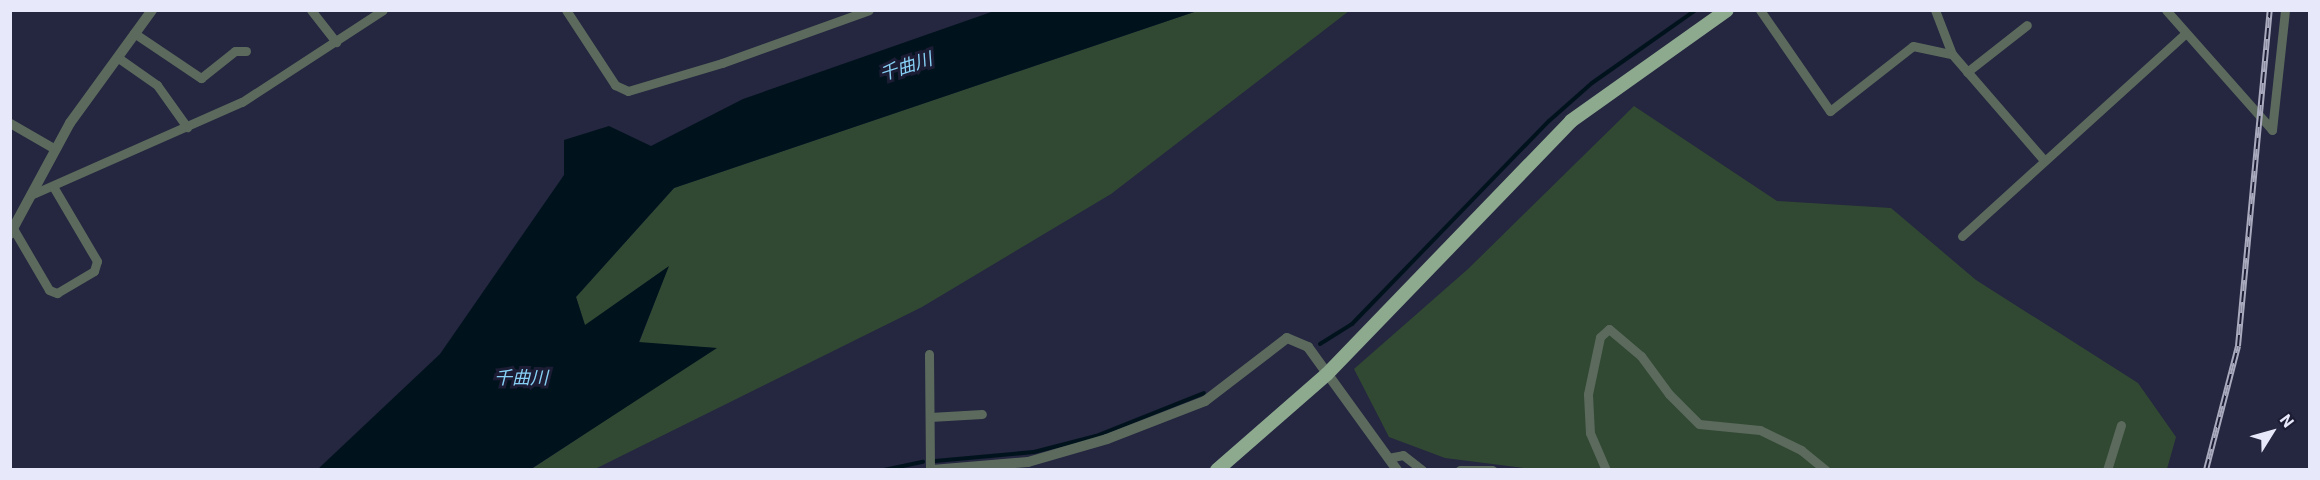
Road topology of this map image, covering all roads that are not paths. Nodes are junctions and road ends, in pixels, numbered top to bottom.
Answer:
1 (152, 10) edge
2 (311, 10) edge
3 (383, 10) edge
4 (567, 10) edge
5 (869, 10) edge
6 (1727, 10) edge
7 (1760, 10) edge
8 (1935, 10) edge
9 (2166, 10) edge
10 (2285, 10) edge
11 (2027, 25) dead end
12 (134, 33) junction
13 (2186, 33) junction
14 (336, 42) junction
15 (246, 51) dead end
16 (1952, 54) junction
17 (117, 57) junction
18 (1968, 72) junction
19 (10, 123) edge
20 (187, 127) junction
21 (55, 149) junction
22 (2043, 159) junction
23 (54, 188) junction
24 (33, 194) junction
25 (12, 232) edge
26 (1962, 236) dead end
27 (929, 354) dead end
28 (1327, 374) junction
29 (982, 414) dead end
30 (930, 417) junction
31 (2121, 424) dead end
32 (1388, 458) junction
33 (931, 470) edge
34 (1217, 470) edge
35 (1396, 470) edge
36 (1422, 470) edge
37 (1460, 470) edge
38 (1491, 470) edge
39 (1606, 470) edge
40 (1826, 470) edge
41 (2107, 470) edge

1 - 12 street
2 - 14 street
3 - 14 street
4 - 5 street
6 - 28 main road
7 - 16 street
8 - 16 street
9 - 13 street
10 - 13 street
11 - 18 street
12 - 15 street
12 - 17 street
13 - 22 street
14 - 20 street
16 - 18 street
17 - 20 street
17 - 21 street
18 - 22 street
19 - 21 street
20 - 23 street
21 - 24 street
22 - 26 street
23 - 24 street
23 - 25 street
24 - 25 street
27 - 30 street
28 - 32 street
28 - 33 street
28 - 34 main road
29 - 30 street
30 - 33 street
31 - 41 street
32 - 35 street
32 - 36 street
37 - 38 street
39 - 40 street

